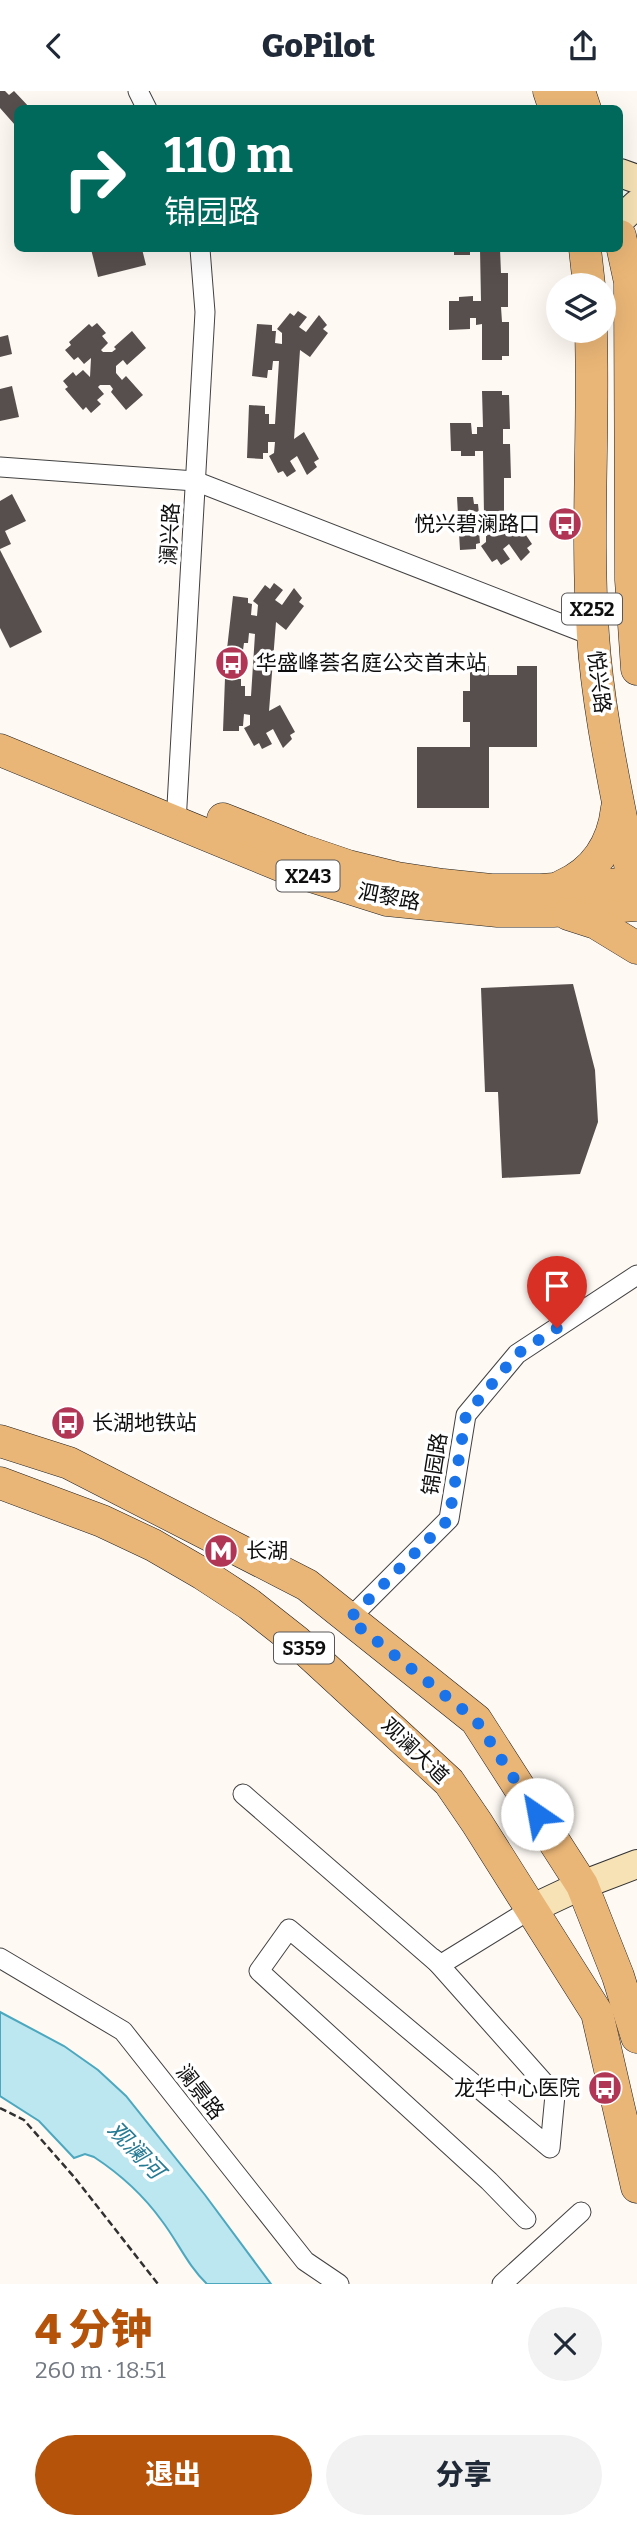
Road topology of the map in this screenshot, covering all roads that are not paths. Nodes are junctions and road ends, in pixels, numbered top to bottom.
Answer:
1 (637, 204) edge
2 (623, 222) edge
3 (200, 252) edge
4 (603, 252) edge
5 (614, 252) edge
6 (594, 273) edge
7 (591, 343) edge
8 (0, 467) edge
9 (195, 481) junction
10 (593, 636) junction
11 (637, 669) edge
12 (0, 731) edge
13 (0, 750) edge
14 (618, 799) junction
15 (177, 812) junction
16 (636, 894) edge
17 (555, 900) junction
18 (637, 949) edge
19 (637, 1275) edge
20 (0, 1441) edge
21 (0, 1483) edge
22 (349, 1619) junction
23 (243, 1794) dead end
24 (637, 1864) edge
25 (582, 1885) junction
26 (531, 1909) junction
27 (0, 1958) edge
28 (434, 1959) junction
29 (637, 2037) edge
30 (637, 2187) edge
31 (581, 2212) dead end
32 (526, 2219) dead end
33 (339, 2284) edge
34 (502, 2284) edge

1 - 2 main road
3 - 9 street, 澜兴路
4 - 6 main road
5 - 11 main road, 悦兴路 / X252
7 - 10 main road, 悦兴路 / X252
8 - 9 street
9 - 10 street
9 - 15 street, 澜兴路
10 - 14 main road, 悦兴路 / X252
12 - 15 main road, 泗黎路 / X243
13 - 15 main road, 泗黎路 / X243
14 - 16 main road, 悦兴路 / X252
14 - 17 main road
15 - 17 main road, 泗黎路 / X243
16 - 17 main road, 泗黎路 / X243
17 - 18 main road
19 - 22 street, 锦园路
20 - 22 main road, S359
21 - 26 main road, 观澜大道 / S359
22 - 25 main road, S359
23 - 28 street
24 - 25 main road
25 - 26 main road
25 - 29 main road, S359
26 - 28 street
26 - 30 main road, 观澜大道 / S359
27 - 33 street, 澜景路
28 - 32 street
31 - 34 street

